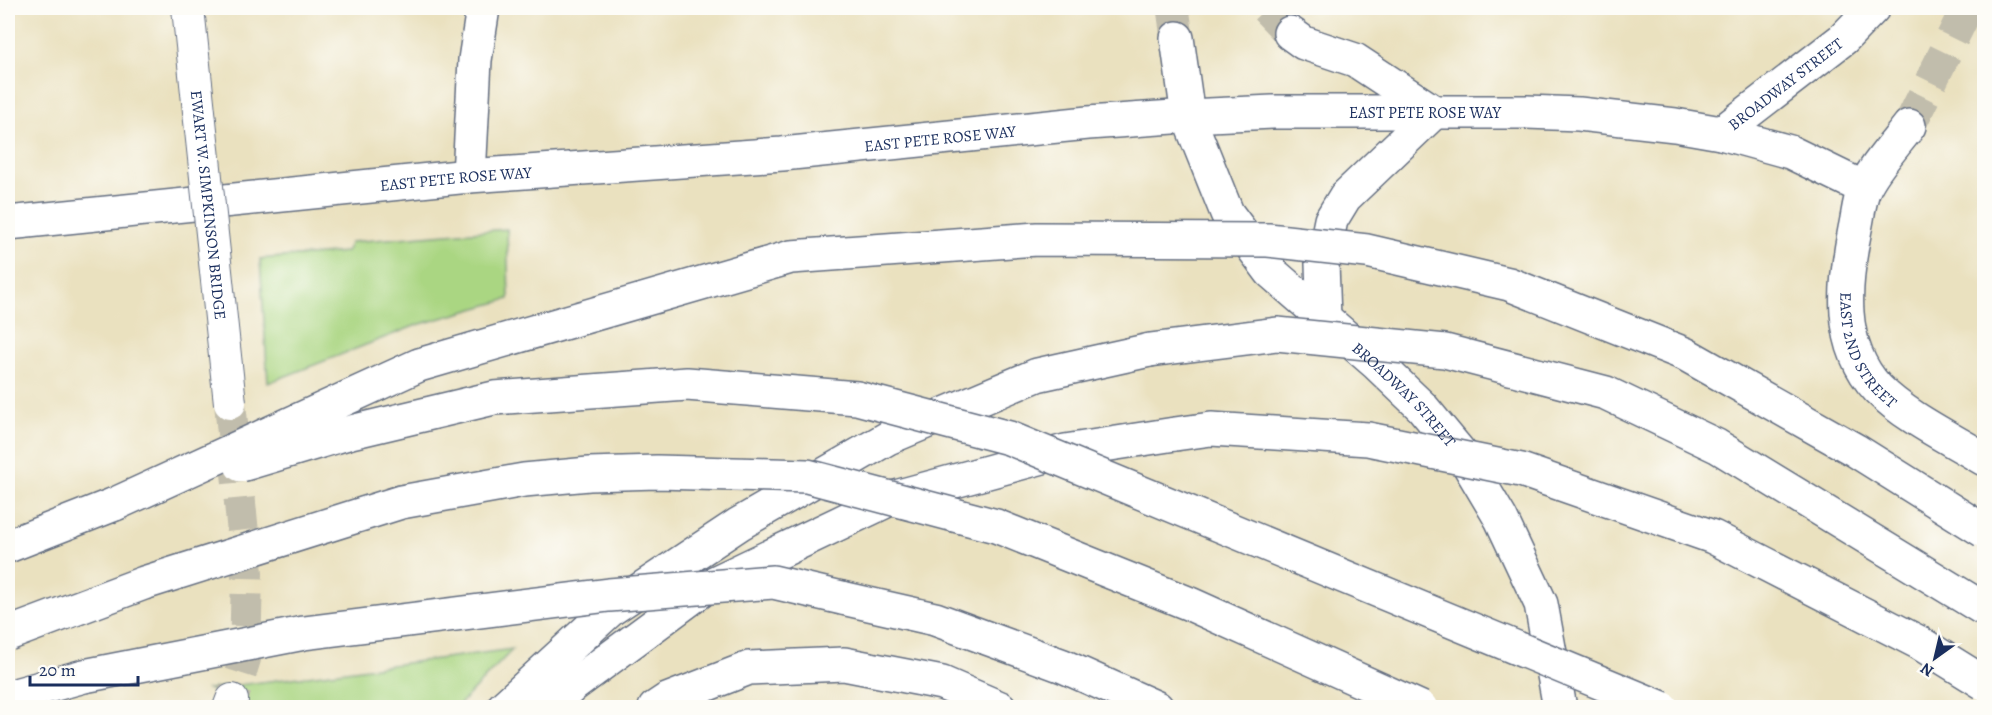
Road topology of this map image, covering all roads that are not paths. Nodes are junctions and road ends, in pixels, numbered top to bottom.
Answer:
1 (188, 8) edge
2 (483, 8) edge
3 (1873, 8) edge
4 (1290, 33) tunnel mouth
5 (1177, 38) tunnel mouth
6 (1434, 112) junction
7 (1188, 116) junction
8 (1909, 126) tunnel mouth
9 (1721, 133) junction
10 (469, 176) junction
11 (1864, 188) junction
12 (8, 223) edge
13 (1324, 318) junction
14 (230, 402) tunnel mouth
15 (1984, 459) edge
16 (115, 504) junction
17 (1984, 531) edge
18 (8, 546) edge
19 (1984, 609) edge
20 (8, 634) edge
21 (1984, 683) edge
22 (8, 698) edge
23 (503, 708) edge
24 (549, 708) edge
25 (655, 708) edge
26 (1000, 708) edge
27 (1157, 708) edge
28 (1421, 708) edge
29 (1560, 708) edge
30 (1662, 708) edge

1 - 14 street, EWART W. SIMPKINSON BRIDGE, bridge
2 - 10 main road
3 - 9 main road, BROADWAY STREET
4 - 6 main road
5 - 7 main road, BROADWAY STREET
6 - 7 main road, EAST PETE ROSE WAY
6 - 9 main road, EAST PETE ROSE WAY
6 - 13 main road
7 - 10 main road, EAST PETE ROSE WAY
7 - 13 main road, BROADWAY STREET
8 - 11 main road
9 - 11 main road, EAST PETE ROSE WAY
10 - 12 main road, EAST PETE ROSE WAY
11 - 15 main road, EAST 2ND STREET
13 - 29 main road, BROADWAY STREET
16 - 17 main road, bridge
16 - 18 main road
16 - 30 main road, bridge
19 - 23 main road, bridge
20 - 28 main road, bridge
21 - 24 main road, bridge
22 - 27 main road, bridge
25 - 26 main road

